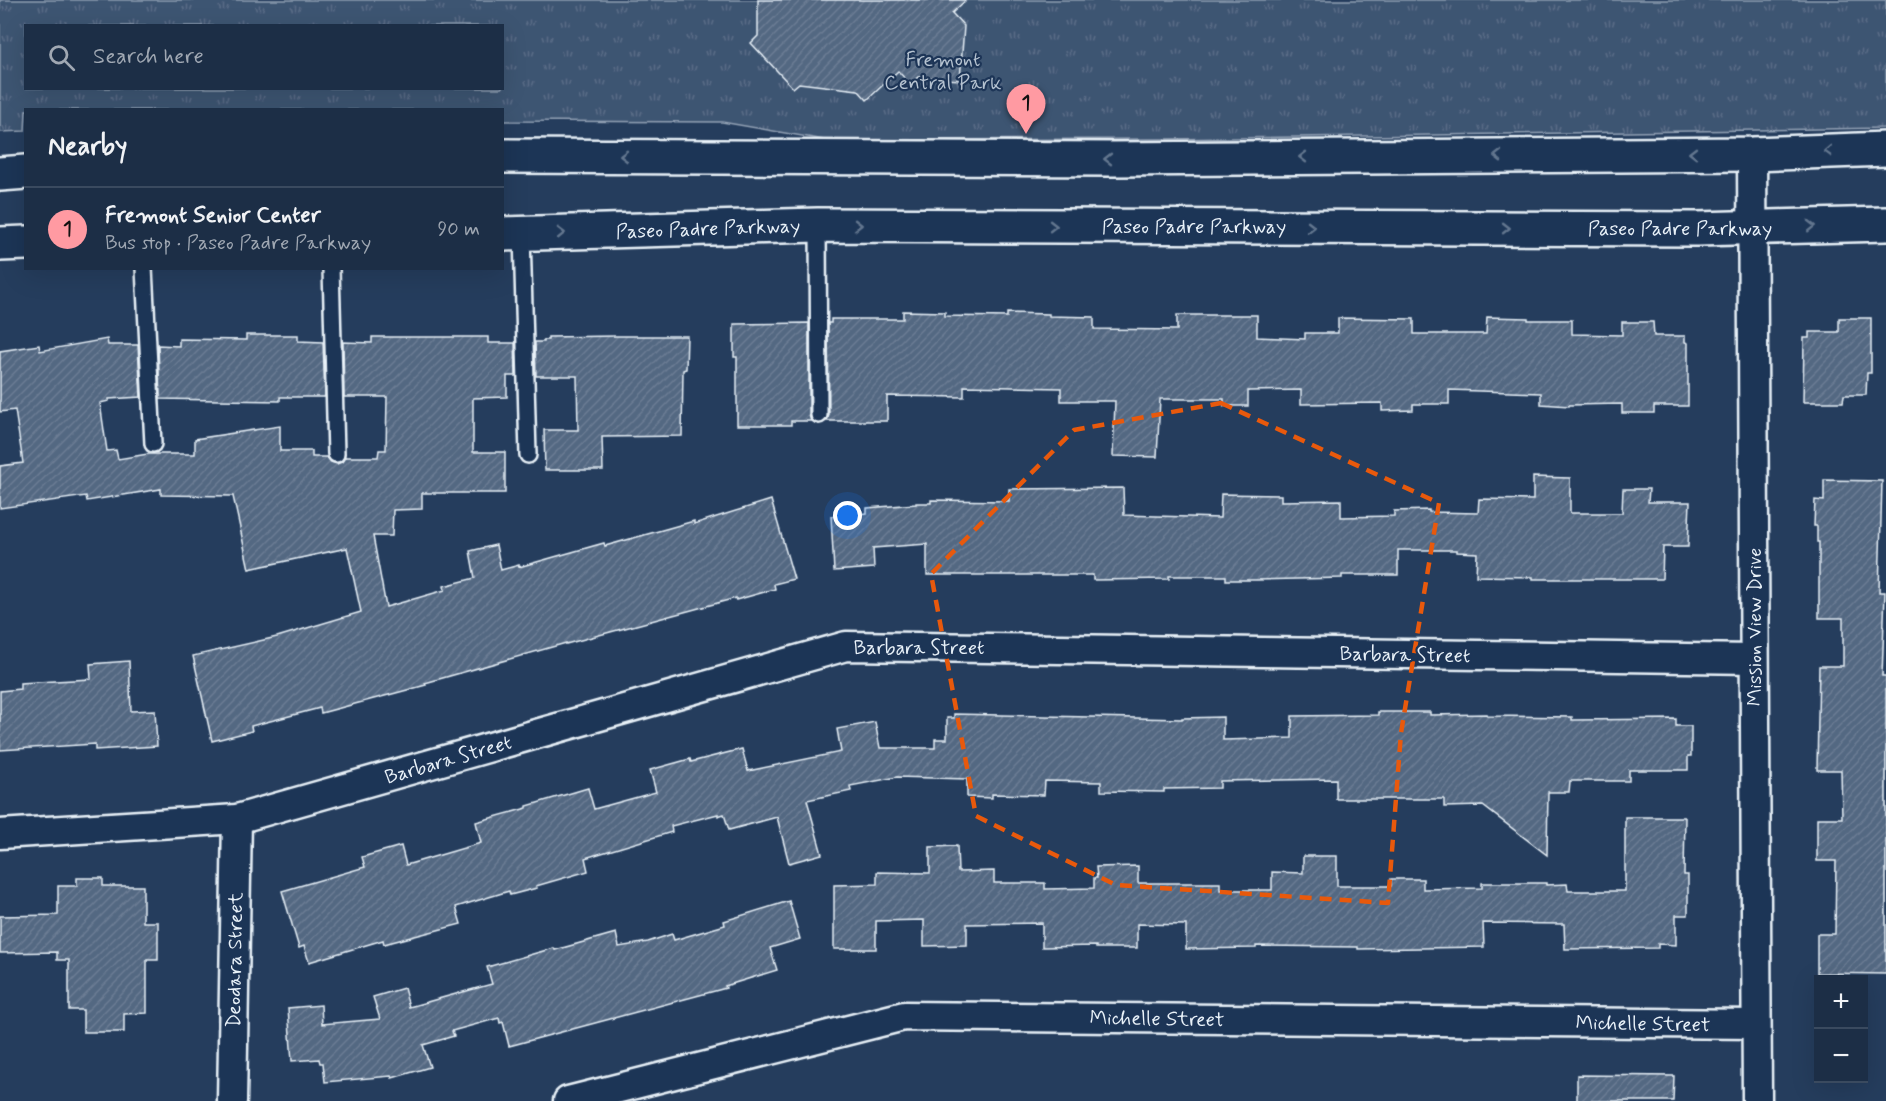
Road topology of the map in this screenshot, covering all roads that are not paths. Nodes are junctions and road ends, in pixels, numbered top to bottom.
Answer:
1 (1886, 149) edge
2 (1752, 154) junction
3 (504, 156) edge
4 (24, 172) edge
5 (0, 174) edge
6 (1886, 224) edge
7 (818, 225) junction
8 (1752, 227) junction
9 (512, 234) edge
10 (24, 243) edge
11 (0, 244) edge
12 (144, 270) edge
13 (331, 270) edge
14 (819, 415) dead end
15 (153, 444) dead end
16 (336, 454) dead end
17 (528, 455) dead end
18 (1754, 659) junction
19 (237, 819) junction
20 (0, 834) edge
21 (1756, 1024) junction
22 (232, 1101) edge
23 (568, 1101) edge
24 (1757, 1101) edge

1 -> 2 main road
2 -> 3 main road
2 - 8 street, Mission View Drive
4 - 5 main road
8 -> 6 main road, Paseo Padre Parkway
7 -> 8 main road, Paseo Padre Parkway
9 -> 7 main road, Paseo Padre Parkway
7 - 14 lane
8 - 18 street, Mission View Drive
9 - 17 lane
10 - 11 main road
12 - 15 lane
13 - 16 lane
18 - 19 street, Barbara Street
18 - 21 street, Mission View Drive
19 - 20 street, Barbara Street
19 - 22 street, Deodara Street
21 - 23 street, Michelle Street
21 - 24 street, Mission View Drive

